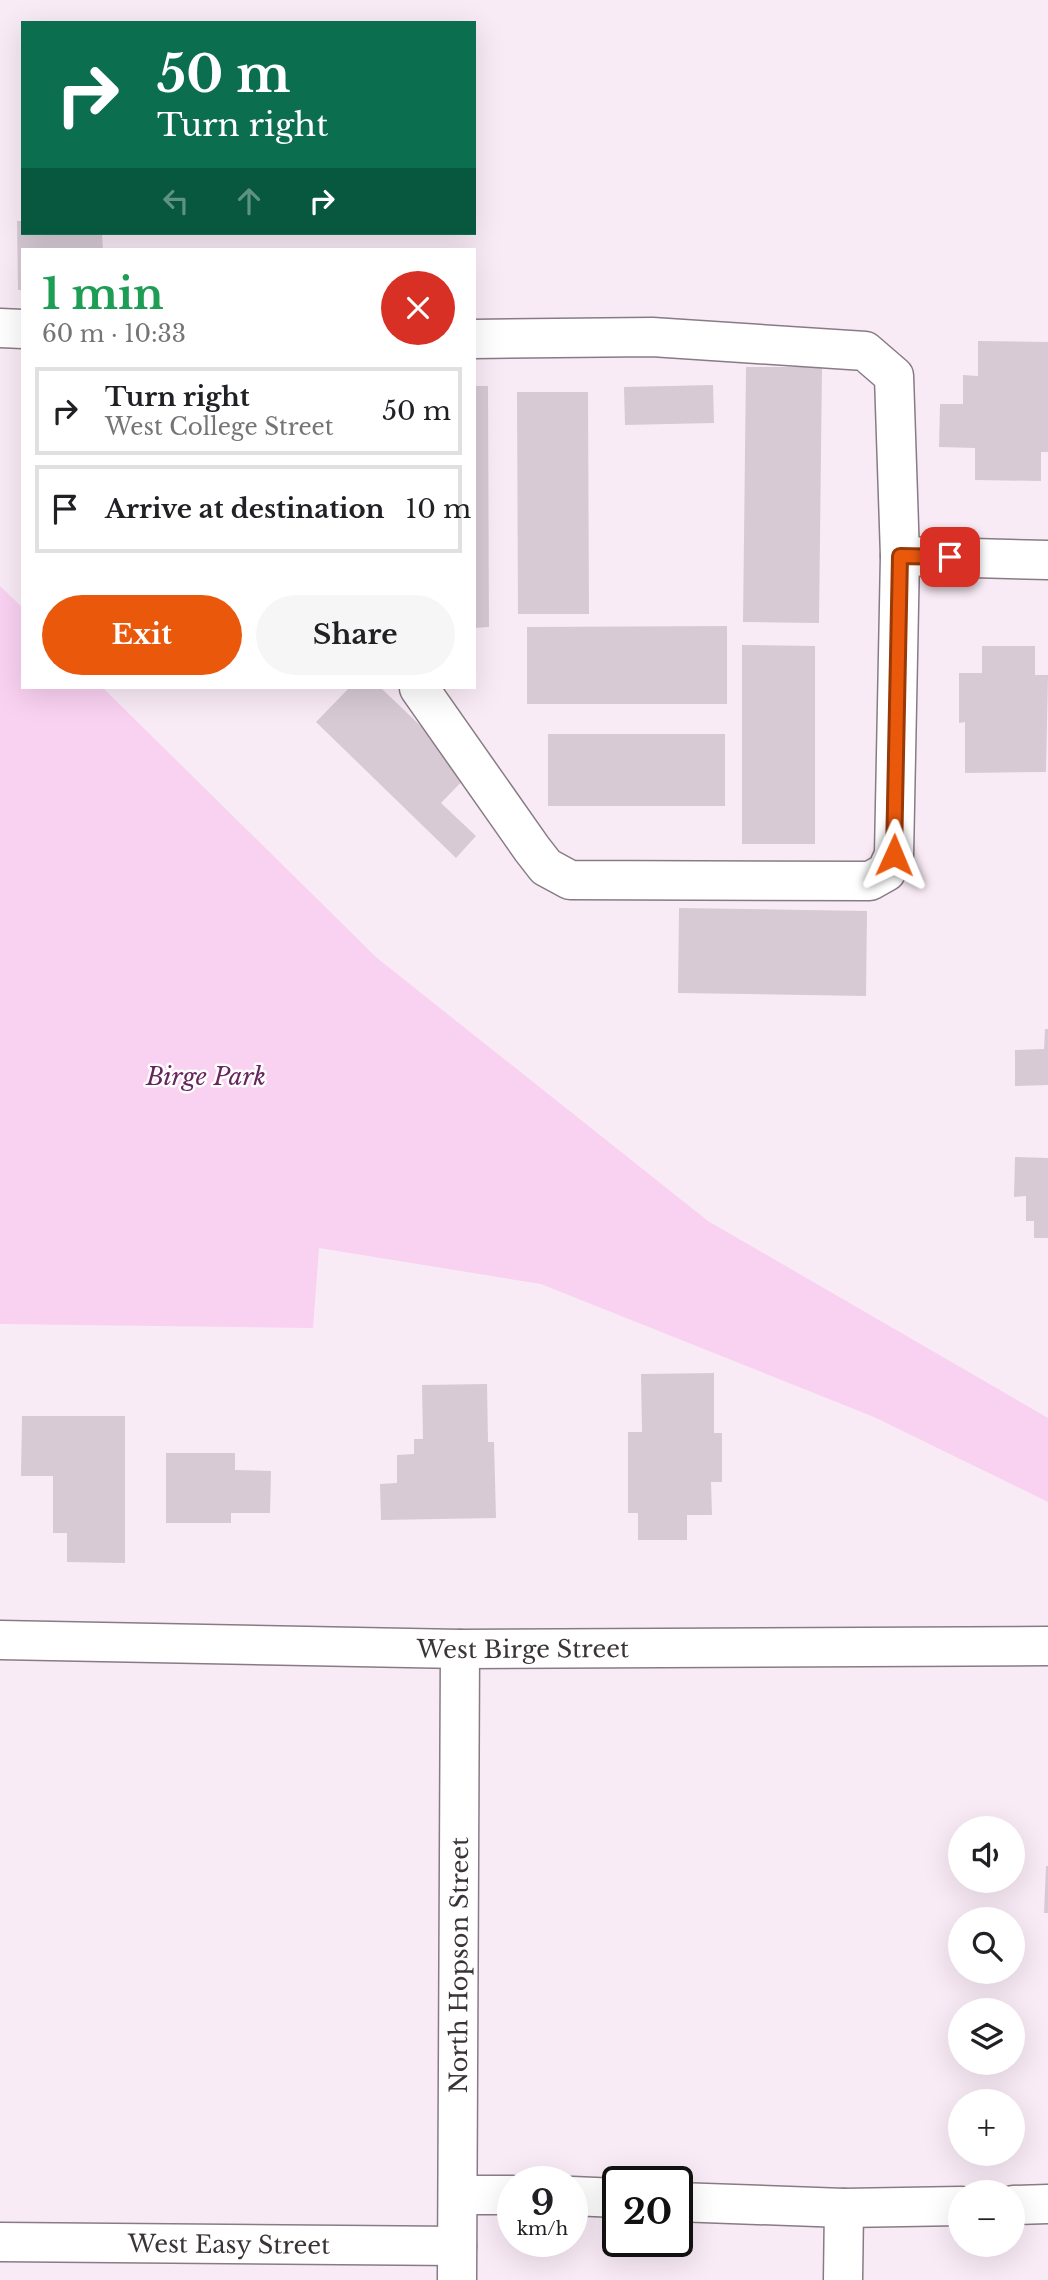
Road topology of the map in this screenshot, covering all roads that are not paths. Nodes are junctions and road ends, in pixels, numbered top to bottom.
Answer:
1 (0, 328) edge
2 (21, 329) edge
3 (476, 339) edge
4 (900, 556) junction
5 (1048, 560) edge
6 (420, 689) edge
7 (0, 1640) edge
8 (1048, 1646) edge
9 (460, 1649) junction
10 (458, 2195) junction
11 (497, 2195) edge
12 (693, 2203) edge
13 (1048, 2204) edge
14 (1025, 2205) edge
15 (948, 2206) edge
16 (844, 2208) junction
17 (0, 2242) edge
18 (457, 2263) edge
19 (843, 2280) edge

1 - 2 street
3 - 4 street
4 - 5 street
4 - 6 street
7 - 9 street, West Birge Street
8 - 9 street, West Birge Street
9 - 10 street, North Hopson Street
10 - 11 street
10 - 18 street, North Hopson Street
12 - 16 street
13 - 14 street
15 - 16 street
16 - 19 street
17 - 18 street, West Easy Street

